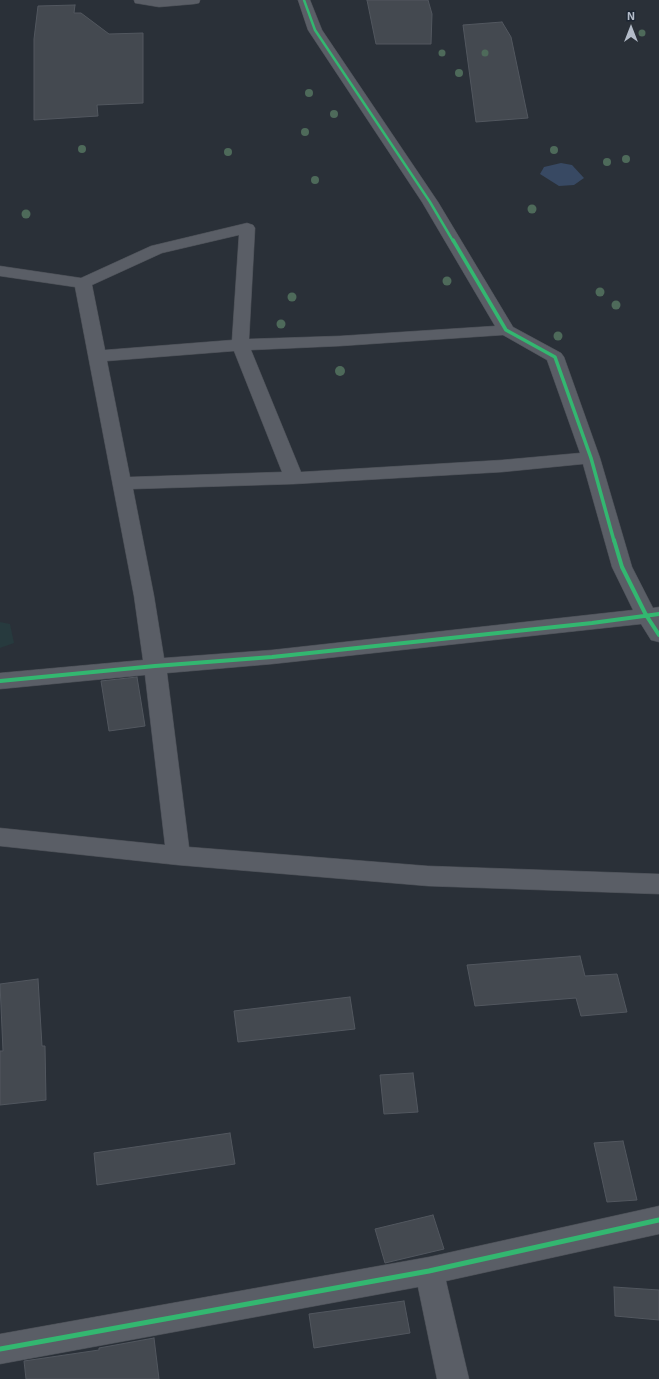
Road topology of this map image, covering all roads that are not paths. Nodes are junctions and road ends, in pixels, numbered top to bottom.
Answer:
1 (140, 0) edge
2 (194, 0) edge
3 (304, 0) edge
4 (0, 271) edge
5 (83, 283) junction
6 (506, 330) junction
7 (240, 345) junction
8 (98, 356) junction
9 (591, 458) junction
10 (294, 478) junction
11 (122, 483) junction
12 (652, 614) edge
13 (659, 635) edge
14 (155, 666) junction
15 (0, 681) edge
16 (0, 837) edge
17 (178, 856) junction
18 (659, 884) edge
19 (659, 1220) edge
20 (429, 1271) junction
21 (0, 1349) edge
22 (453, 1379) edge

1 - 2 street
3 - 6 street
4 - 5 street
5 - 7 street
5 - 8 street
6 - 7 street
6 - 9 street
7 - 8 street
7 - 10 street
8 - 11 street
9 - 10 street
9 - 12 street
10 - 11 street
11 - 14 street
12 - 13 street
12 - 14 street
14 - 15 street
14 - 17 street
16 - 17 street
17 - 18 street
19 - 20 street
20 - 21 street
20 - 22 street

